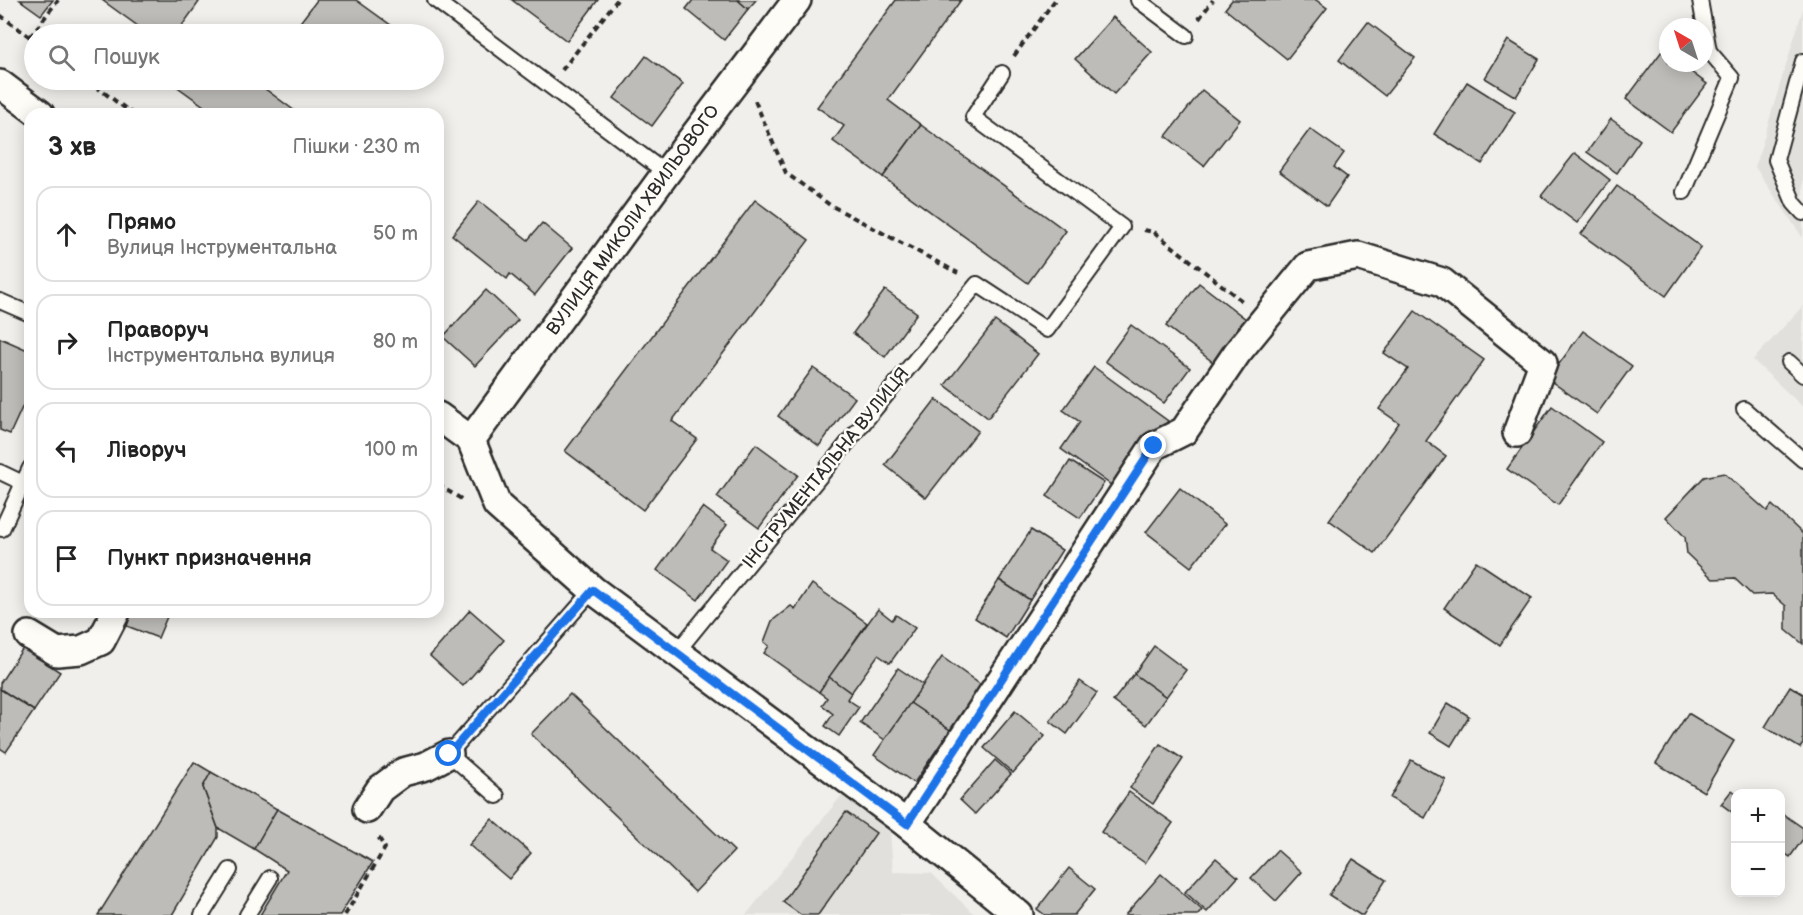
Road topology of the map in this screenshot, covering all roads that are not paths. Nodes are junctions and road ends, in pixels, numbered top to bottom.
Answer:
1 (435, 0) edge
2 (797, 0) edge
3 (1138, 0) edge
4 (1700, 0) edge
5 (1186, 36) dead end
6 (1803, 61) edge
7 (1002, 74) road end
8 (0, 84) edge
9 (32, 108) edge
10 (666, 173) junction
11 (1684, 192) dead end
12 (1803, 213) edge
13 (0, 301) edge
14 (24, 311) edge
15 (1789, 362) dead end
16 (1803, 375) edge
17 (1744, 409) dead end
18 (444, 420) edge
19 (1516, 434) dead end
20 (471, 440) junction
21 (1803, 460) edge
22 (0, 472) edge
23 (23, 483) joint
24 (0, 528) edge
25 (593, 590) junction
26 (113, 618) edge
27 (29, 635) dead end
28 (676, 653) junction
29 (449, 754) junction
30 (496, 796) dead end
31 (367, 809) road end
32 (907, 824) junction
33 (230, 870) dead end
34 (270, 878) dead end
35 (202, 915) edge
36 (247, 915) edge
37 (1019, 915) edge

1 - 10 lane
2 - 10 street, ВУЛИЦЯ МИКОЛИ ХВИЛЬОВОГО
3 - 5 lane
4 - 11 lane
6 - 12 lane
7 - 28 lane, ІНСТРУМЕНТАЛЬНА ВУЛИЦЯ
8 - 9 street
10 - 20 street, ВУЛИЦЯ МИКОЛИ ХВИЛЬОВОГО
13 - 14 lane
15 - 16 lane
17 - 21 lane
18 - 20 street
19 - 32 street
20 - 25 street
22 - 23 lane
23 - 24 lane
25 - 28 street
25 - 29 lane
26 - 27 street
28 - 32 street
29 - 30 lane
29 - 31 street
32 - 37 street
33 - 35 lane
34 - 36 lane

